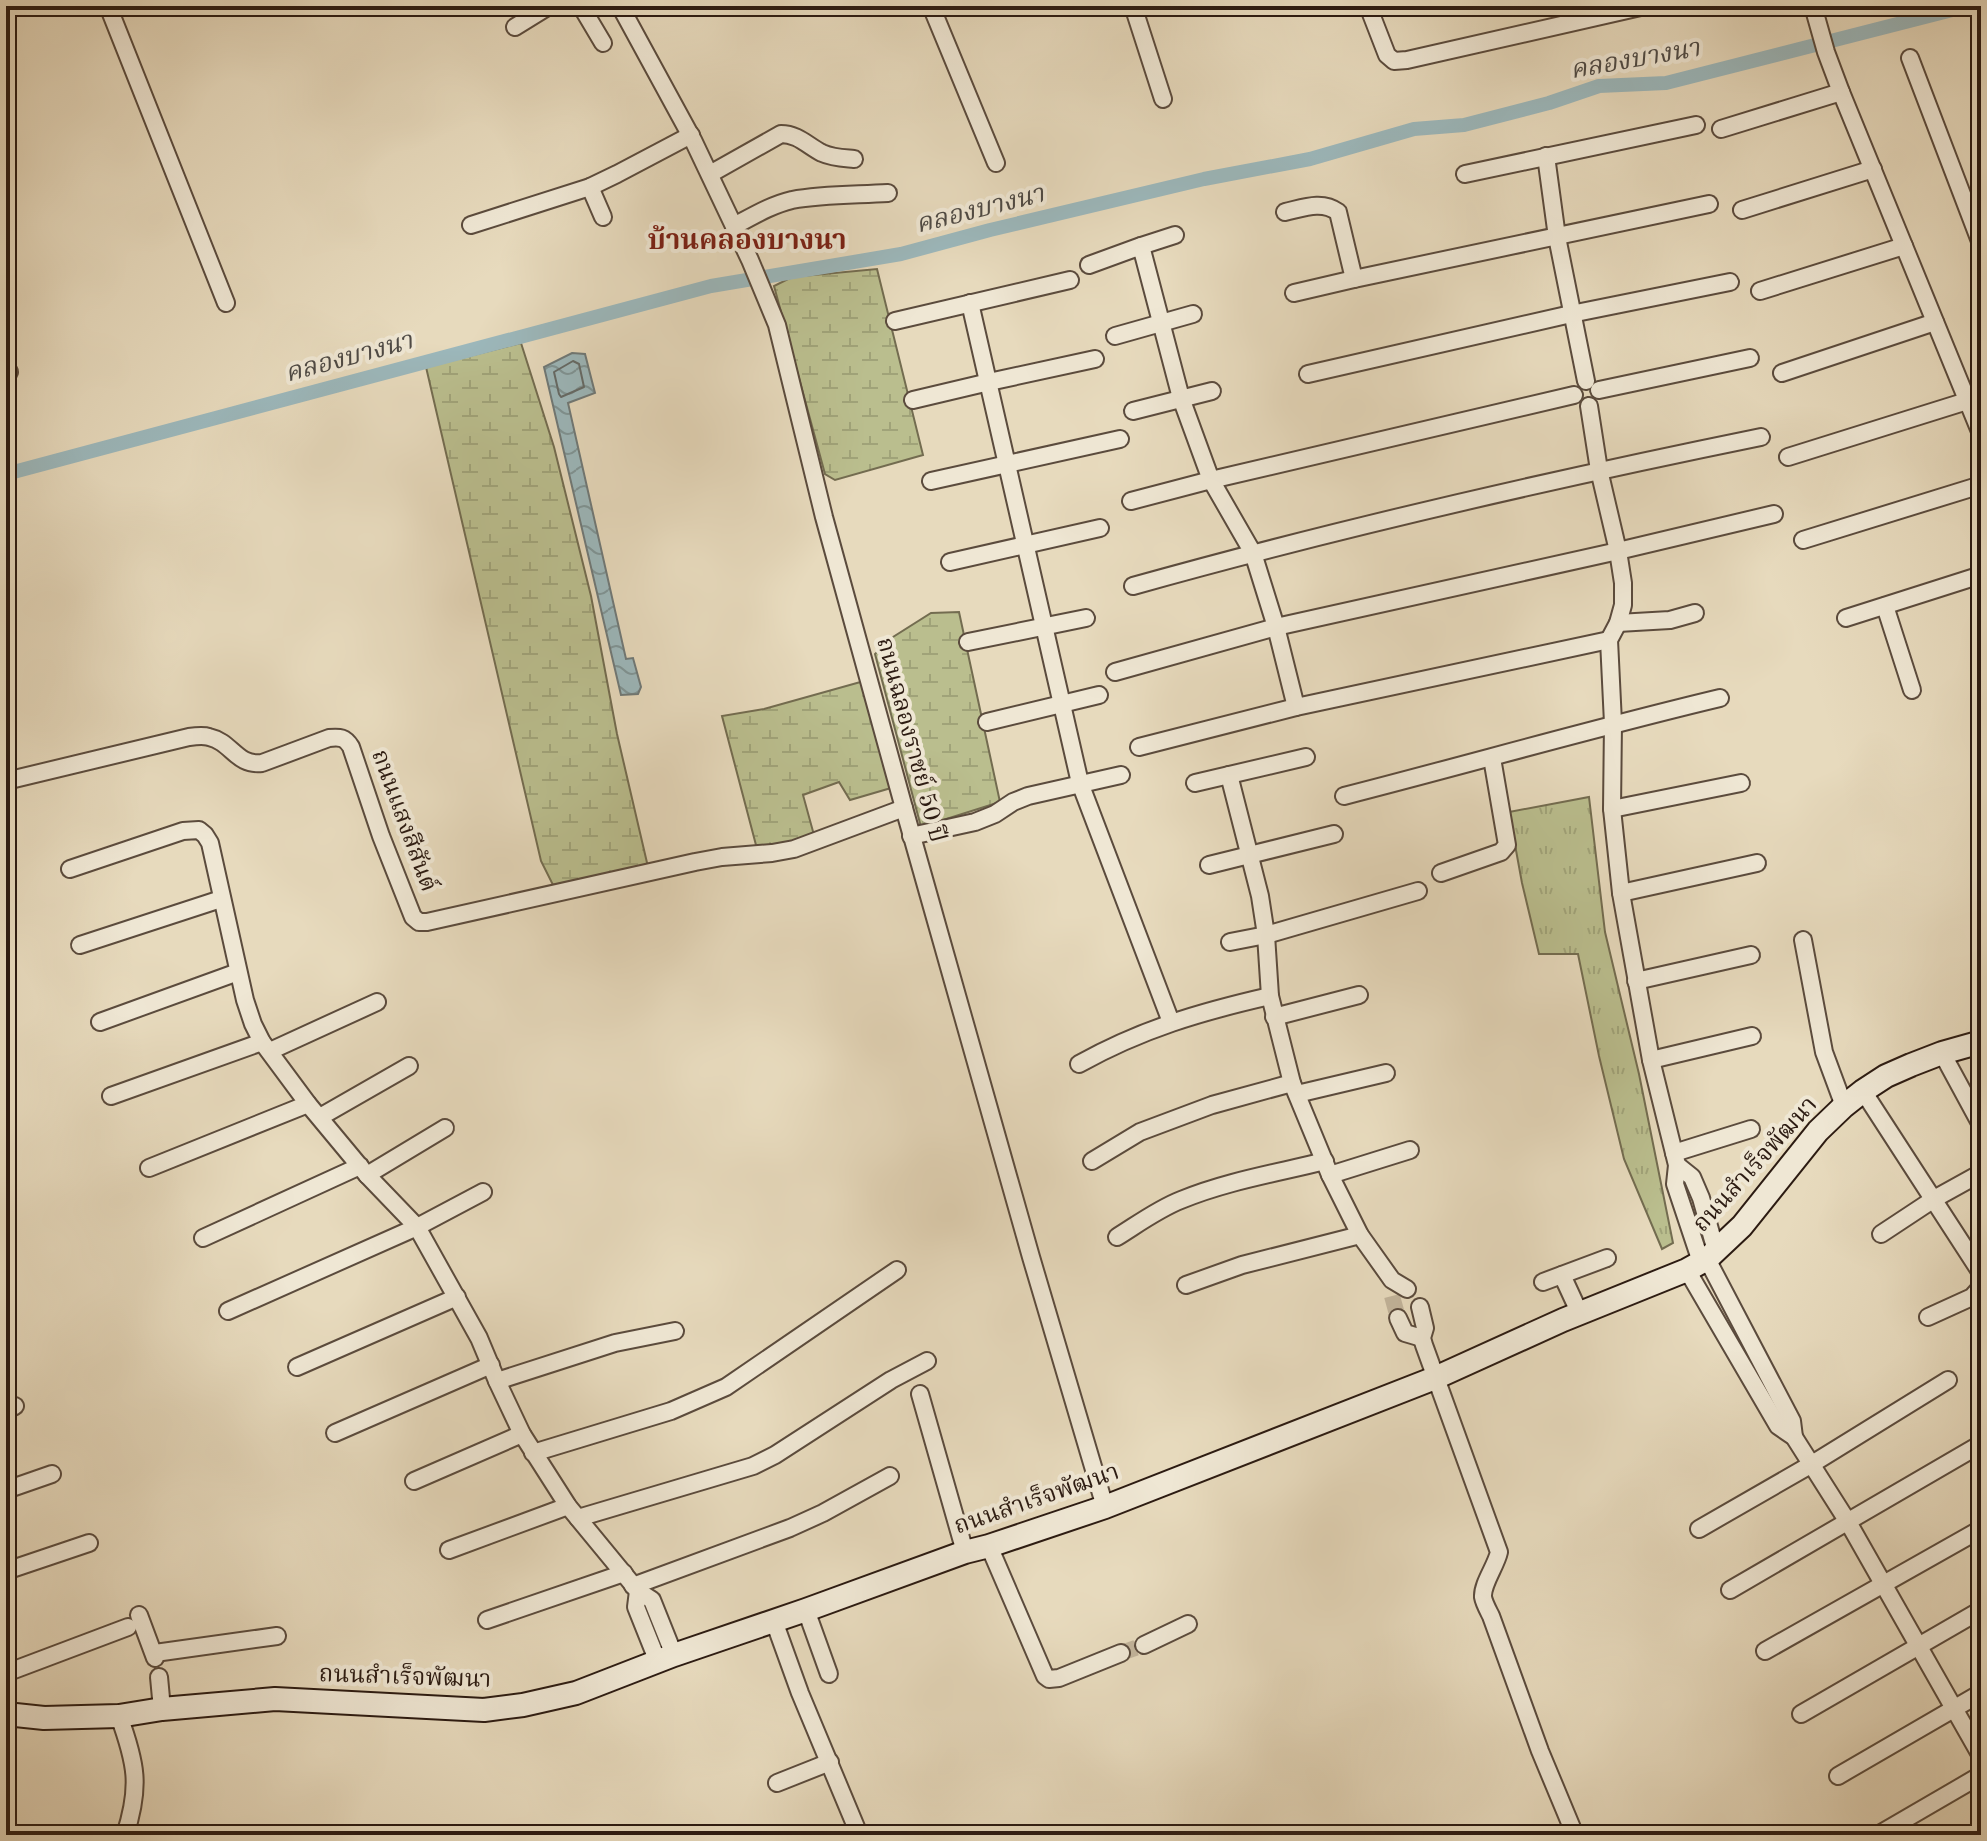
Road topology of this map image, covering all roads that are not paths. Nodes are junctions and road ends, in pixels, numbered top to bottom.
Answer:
1 (108, 6) edge
2 (549, 6) edge
3 (581, 6) edge
4 (620, 6) edge
5 (931, 6) edge
6 (1133, 6) edge
7 (1368, 6) edge
8 (1645, 6) edge
9 (1813, 6) edge
10 (515, 27) dead end
11 (603, 43) dead end
12 (1910, 58) dead end
13 (1841, 92) junction
14 (1163, 99) dead end
15 (1696, 125) dead end
16 (1721, 129) dead end
17 (691, 135) junction
18 (1546, 156) junction
19 (854, 159) dead end
20 (996, 163) dead end
21 (1873, 169) junction
22 (710, 174) junction
23 (1465, 174) dead end
24 (590, 187) junction
25 (888, 193) dead end
26 (1709, 204) dead end
27 (1742, 210) dead end
28 (1285, 212) dead end
29 (603, 217) dead end
30 (471, 225) dead end
31 (734, 226) junction
32 (1175, 235) dead end
33 (1557, 237) junction
34 (1981, 244) edge
35 (1141, 246) junction
36 (1904, 246) junction
37 (1089, 265) dead end
38 (1354, 279) junction
39 (1070, 280) dead end
40 (1730, 282) dead end
41 (1760, 291) dead end
42 (1294, 293) dead end
43 (226, 303) dead end
44 (970, 303) junction
45 (1193, 314) dead end
46 (1571, 314) junction
47 (895, 321) dead end
48 (1935, 322) junction
49 (1161, 323) junction
50 (1115, 336) dead end
51 (1750, 358) dead end
52 (1095, 359) dead end
53 (1782, 373) dead end
54 (1308, 374) dead end
55 (989, 382) junction
56 (1592, 385) junction
57 (1212, 391) dead end
58 (1574, 395) junction
59 (1181, 398) junction
60 (913, 400) dead end
61 (1967, 401) junction
62 (1589, 406) junction
63 (1133, 411) dead end
64 (1981, 434) edge
65 (1761, 437) dead end
66 (1120, 439) dead end
67 (1788, 457) dead end
68 (1007, 464) junction
69 (1599, 470) junction
70 (1211, 480) junction
71 (931, 481) dead end
72 (1981, 485) edge
73 (1131, 501) dead end
74 (1774, 514) dead end
75 (1100, 528) dead end
76 (1803, 540) dead end
77 (1026, 546) junction
78 (1618, 551) junction
79 (1253, 553) junction
80 (950, 562) dead end
81 (1981, 575) edge
82 (1133, 586) dead end
83 (1885, 606) junction
84 (1695, 613) dead end
85 (1086, 618) dead end
86 (1846, 618) dead end
87 (1618, 623) junction
88 (1044, 626) junction
89 (1276, 627) junction
90 (1609, 640) junction
91 (968, 642) dead end
92 (1115, 672) dead end
93 (1912, 690) dead end
94 (1099, 695) dead end
95 (1720, 698) dead end
96 (1063, 704) junction
97 (1296, 707) junction
98 (987, 722) dead end
99 (1613, 723) junction
100 (1139, 747) dead end
101 (1306, 757) dead end
102 (1492, 758) junction
103 (1121, 775) dead end
104 (1229, 775) junction
105 (6, 781) edge
106 (1080, 783) junction
107 (1195, 783) dead end
108 (1741, 783) dead end
109 (1344, 796) dead end
110 (904, 808) junction
111 (1612, 809) junction
112 (1334, 834) dead end
113 (911, 836) junction
114 (1249, 855) junction
115 (1757, 863) dead end
116 (1209, 865) dead end
117 (70, 869) dead end
118 (1441, 873) dead end
119 (1418, 891) dead end
120 (1621, 893) junction
121 (221, 899) junction
122 (1266, 935) junction
123 (1803, 940) dead end
124 (1230, 942) dead end
125 (80, 945) dead end
126 (1751, 955) dead end
127 (238, 972) junction
128 (1636, 981) junction
129 (1359, 995) dead end
130 (1270, 996) junction
131 (377, 1002) dead end
132 (1274, 1017) junction
133 (100, 1022) dead end
134 (1171, 1022) junction
135 (1752, 1036) dead end
136 (1981, 1042) edge
137 (266, 1046) junction
138 (1942, 1053) junction
139 (1651, 1060) junction
140 (1079, 1064) dead end
141 (409, 1066) dead end
142 (1386, 1073) dead end
143 (1295, 1088) junction
144 (1863, 1091) junction
145 (111, 1096) dead end
146 (308, 1104) junction
147 (1844, 1106) junction
148 (320, 1117) junction
149 (1981, 1125) edge
150 (445, 1128) dead end
151 (1751, 1129) dead end
152 (1410, 1150) dead end
153 (1676, 1159) junction
154 (1092, 1161) dead end
155 (149, 1168) dead end
156 (1328, 1168) junction
157 (363, 1171) junction
158 (1981, 1173) edge
159 (483, 1192) dead end
160 (1934, 1199) junction
161 (417, 1227) junction
162 (1881, 1234) dead end
163 (1360, 1235) junction
164 (1117, 1237) dead end
165 (203, 1238) dead end
166 (1607, 1258) dead end
167 (1703, 1260) junction
168 (897, 1270) dead end
169 (1981, 1273) edge
170 (1543, 1282) dead end
171 (1186, 1285) dead end
172 (1397, 1288) tunnel mouth
173 (1977, 1292) edge
174 (1571, 1295) junction
175 (457, 1297) junction
176 (1420, 1307) dead end
177 (228, 1311) dead end
178 (1981, 1313) edge
179 (1928, 1317) dead end
180 (1398, 1318) tunnel mouth
181 (675, 1331) dead end
182 (1423, 1342) junction
183 (927, 1361) dead end
184 (1763, 1366) junction
185 (297, 1367) dead end
186 (1433, 1372) junction
187 (494, 1373) junction
188 (1747, 1373) junction
189 (1948, 1380) dead end
190 (920, 1394) dead end
191 (335, 1433) dead end
192 (522, 1434) junction
193 (1794, 1437) junction
194 (1981, 1444) edge
195 (533, 1453) junction
196 (1812, 1464) junction
197 (52, 1474) dead end
198 (890, 1476) dead end
199 (414, 1481) dead end
200 (6, 1490) edge
201 (1105, 1507) junction
202 (573, 1512) junction
203 (1848, 1522) junction
204 (1699, 1529) dead end
205 (1981, 1529) edge
206 (89, 1543) dead end
207 (989, 1546) junction
208 (449, 1550) dead end
209 (965, 1552) junction
210 (6, 1571) edge
211 (632, 1583) junction
212 (1884, 1586) junction
213 (1730, 1590) dead end
214 (806, 1610) junction
215 (1981, 1610) edge
216 (487, 1620) dead end
217 (774, 1621) junction
218 (1188, 1624) dead end
219 (277, 1636) dead end
220 (1144, 1645) tunnel mouth
221 (1919, 1647) junction
222 (1765, 1651) dead end
223 (1121, 1653) tunnel mouth
224 (666, 1659) junction
225 (6, 1673) edge
226 (829, 1674) dead end
227 (159, 1677) dead end
228 (1981, 1693) edge
229 (162, 1709) junction
230 (1954, 1709) junction
231 (6, 1714) edge
232 (1801, 1714) dead end
233 (119, 1716) junction
234 (1981, 1756) edge
235 (830, 1762) junction
236 (1981, 1775) edge
237 (1838, 1776) dead end
238 (777, 1783) dead end
239 (125, 1835) edge
240 (848, 1835) edge
241 (1575, 1835) edge
242 (1878, 1835) edge

1 - 43 street
2 - 10 street
3 - 11 street
4 - 17 street, ถนนฉลองราชย์ 50 ปี
5 - 20 street
6 - 14 street
7 - 8 street
9 - 13 street
12 - 34 street
13 - 16 street
13 - 21 street
15 - 18 street
17 - 22 street, ถนนฉลองราชย์ 50 ปี
17 - 24 street
18 - 23 street
18 - 33 street
19 - 22 street
21 - 27 street
21 - 36 street
22 - 31 street, ถนนฉลองราชย์ 50 ปี
24 - 29 street
24 - 30 street
25 - 31 street
26 - 33 street
28 - 38 street
31 - 110 street, ถนนฉลองราชย์ 50 ปี
32 - 35 street
33 - 38 street
33 - 46 street
35 - 37 street
35 - 49 street
36 - 41 street
36 - 48 street
38 - 42 street
39 - 44 street
40 - 46 street
44 - 47 street
44 - 55 street
45 - 49 street
46 - 54 street
46 - 56 street
48 - 53 street
48 - 61 street
49 - 50 street
49 - 59 street
51 - 56 street
52 - 55 street
55 - 60 street
55 - 68 street
56 - 58 street
56 - 62 street
57 - 59 street
58 - 62 street
58 - 70 street
59 - 63 street
59 - 70 street
61 - 64 street
61 - 67 street
62 - 69 street
65 - 69 street
66 - 68 street
68 - 71 street
68 - 77 street
69 - 78 street
69 - 79 street
70 - 73 street
70 - 79 street
72 - 76 street
74 - 78 street
75 - 77 street
77 - 80 street
77 - 88 street
78 - 87 street
78 - 89 street
79 - 82 street
79 - 89 street
81 - 83 street
83 - 86 street
83 - 93 street
84 - 87 street
85 - 88 street
87 - 90 street
88 - 91 street
88 - 96 street
89 - 92 street
89 - 97 street
90 - 97 street
90 - 99 street
94 - 96 street
95 - 99 street
96 - 98 street
96 - 106 street
97 - 100 street
99 - 102 street
99 - 111 street
101 - 104 street
102 - 109 street
102 - 118 street
103 - 106 street
104 - 107 street
104 - 114 street
105 - 110 street, ถนนแสงสีสันต์
106 - 113 street
106 - 134 street
108 - 111 street
110 - 113 street, ถนนฉลองราชย์ 50 ปี
111 - 120 street
112 - 114 street
113 - 201 street, ถนนฉลองราชย์ 50 ปี
114 - 116 street
114 - 122 street
115 - 120 street
117 - 121 street
119 - 122 street
120 - 128 street
121 - 125 street
121 - 127 street
122 - 124 street
122 - 130 street
123 - 147 street
126 - 128 street
127 - 133 street
127 - 137 street
128 - 139 street
129 - 132 street
130 - 132 street
130 - 134 street
131 - 137 street
132 - 143 street
134 - 140 street
135 - 139 street
136 - 138 street, ถนนสำเร็จพัฒนา
137 - 145 street
137 - 146 street
138 - 144 street, ถนนสำเร็จพัฒนา
138 - 149 street
139 - 153 street
141 - 148 street
142 - 143 street
143 - 154 street
143 - 156 street
144 - 147 street, ถนนสำเร็จพัฒนา
144 - 160 street
146 - 148 street
146 - 155 street
147 - 167 street, ถนนสำเร็จพัฒนา
148 - 157 street
150 - 157 street
151 - 153 street
152 - 156 street
153 - 167 street
156 - 163 street
156 - 164 street
157 - 161 street
157 - 165 street
158 - 160 street
159 - 161 street
160 - 162 street
160 - 169 street
161 - 175 street
161 - 177 street
163 - 171 street
163 - 172 street
166 - 174 street
167 - 174 street, ถนนสำเร็จพัฒนา
167 - 184 street
167 - 188 street
168 - 195 street
170 - 174 street
173 - 178 street
173 - 179 street
174 - 186 street, ถนนสำเร็จพัฒนา
175 - 185 street
175 - 187 street
176 - 182 street
180 - 182 street
181 - 187 street
182 - 186 street
183 - 202 street
184 - 188 street
184 - 193 street
186 - 201 street, ถนนสำเร็จพัฒนา
186 - 241 street
187 - 191 street
187 - 192 street
188 - 193 street
189 - 196 street
190 - 209 street
192 - 195 street
192 - 199 street
193 - 196 street
194 - 203 street
195 - 202 street
196 - 203 street
196 - 204 street
197 - 200 street
198 - 211 street
201 - 207 street, ถนนสำเร็จพัฒนา
202 - 208 street
202 - 211 street
203 - 212 street
203 - 213 street
205 - 212 street
206 - 210 street
207 - 209 street, ถนนสำเร็จพัฒนา
207 - 223 street
209 - 214 street, ถนนสำเร็จพัฒนา
211 - 216 street
211 - 224 street
212 - 221 street
212 - 222 street
214 - 217 street, ถนนสำเร็จพัฒนา
214 - 226 street
215 - 221 street
217 - 224 street, ถนนสำเร็จพัฒนา
217 - 235 street
218 - 220 street
219 - 225 street
221 - 230 street
221 - 232 street
224 - 229 street, ถนนสำเร็จพัฒนา
227 - 229 street
228 - 230 street
229 - 233 street, ถนนสำเร็จพัฒนา
230 - 234 street
230 - 237 street
231 - 233 street, ถนนสำเร็จพัฒนา
233 - 239 street
235 - 238 street
235 - 240 street
236 - 242 street

